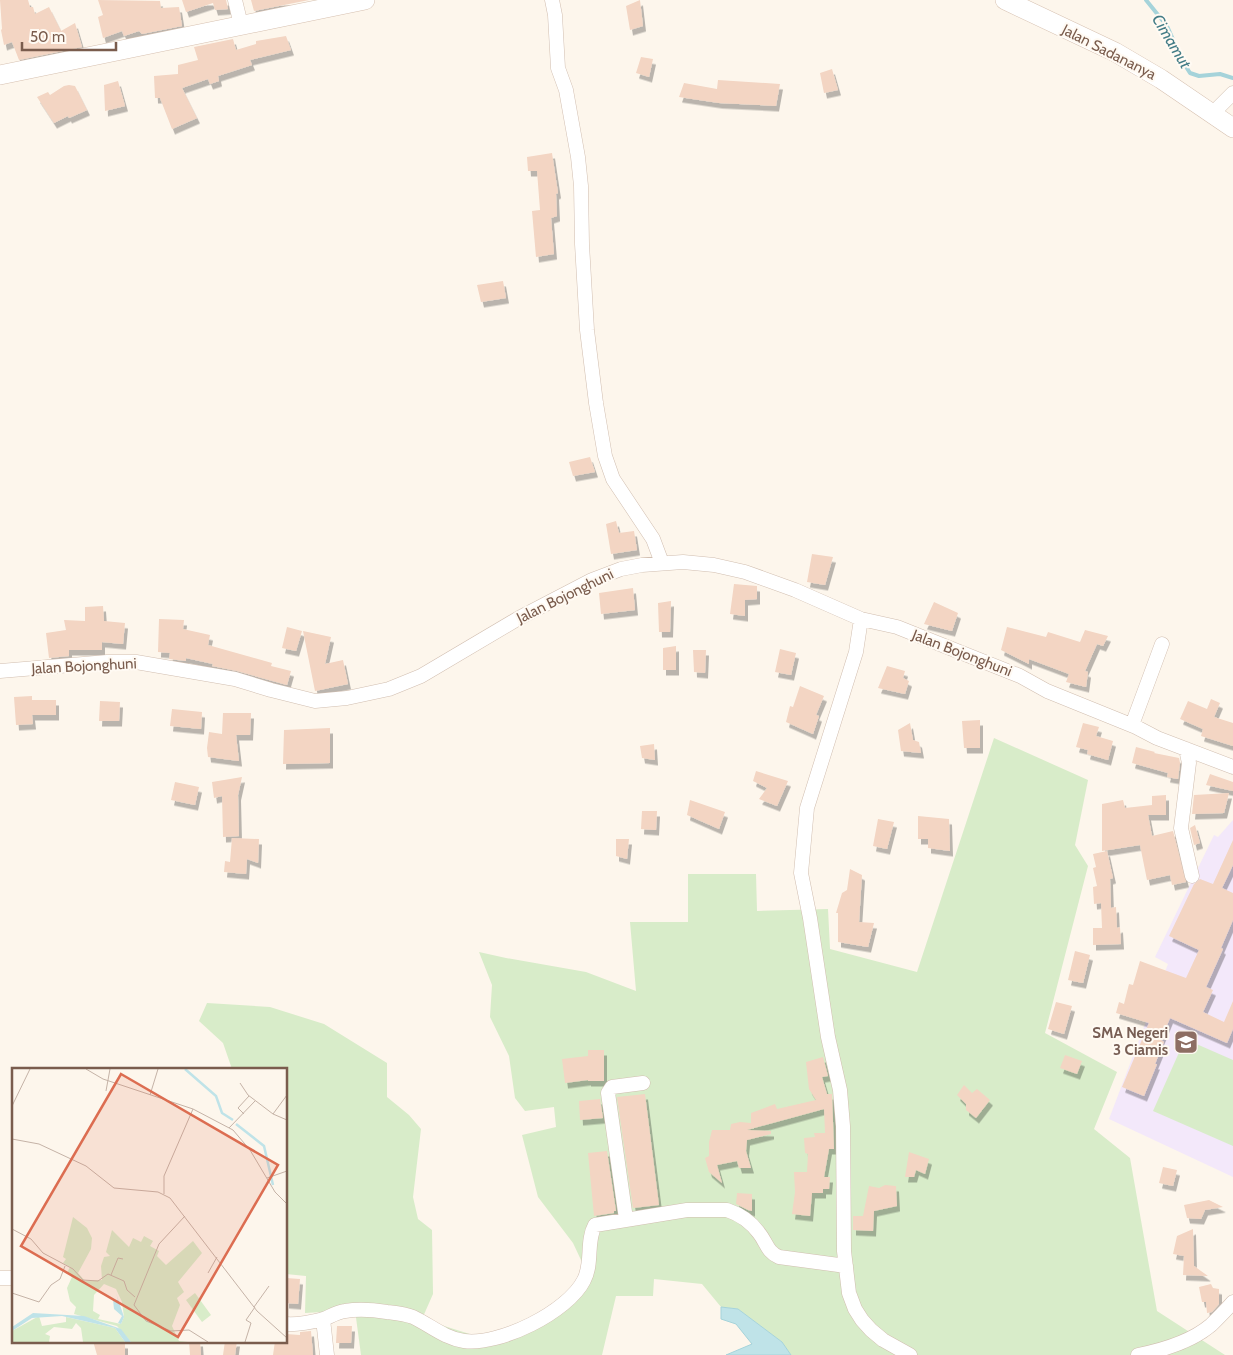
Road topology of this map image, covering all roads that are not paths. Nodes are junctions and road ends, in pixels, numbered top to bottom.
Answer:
1 (235, 0) edge
2 (365, 0) edge
3 (552, 0) edge
4 (1005, 0) edge
5 (241, 25) junction
6 (0, 75) edge
7 (1233, 93) edge
8 (1212, 114) junction
9 (1233, 128) edge
10 (662, 563) junction
11 (861, 619) junction
12 (1162, 644) dead end
13 (0, 671) edge
14 (1132, 725) junction
15 (1186, 749) junction
16 (1233, 767) edge
17 (1192, 876) dead end
18 (643, 1083) dead end
19 (626, 1219) junction
20 (846, 1266) junction
21 (1233, 1302) edge
22 (323, 1319) junction
23 (288, 1324) edge
24 (327, 1355) edge
25 (910, 1355) edge
26 (1138, 1355) edge

1 - 5 street
2 - 5 street
3 - 10 street
4 - 8 street, Jalan Sadananya
5 - 6 street
7 - 8 street
8 - 9 street, Jalan Sadananya
10 - 11 street, Jalan Bojonghuni
10 - 13 street, Jalan Bojonghuni
11 - 14 street, Jalan Bojonghuni
11 - 20 street
12 - 14 street
14 - 15 street, Jalan Bojonghuni
15 - 16 street, Jalan Bojonghuni
15 - 17 street
18 - 19 street
19 - 20 street
19 - 22 street
20 - 25 street
21 - 26 street
22 - 23 street
22 - 24 street

